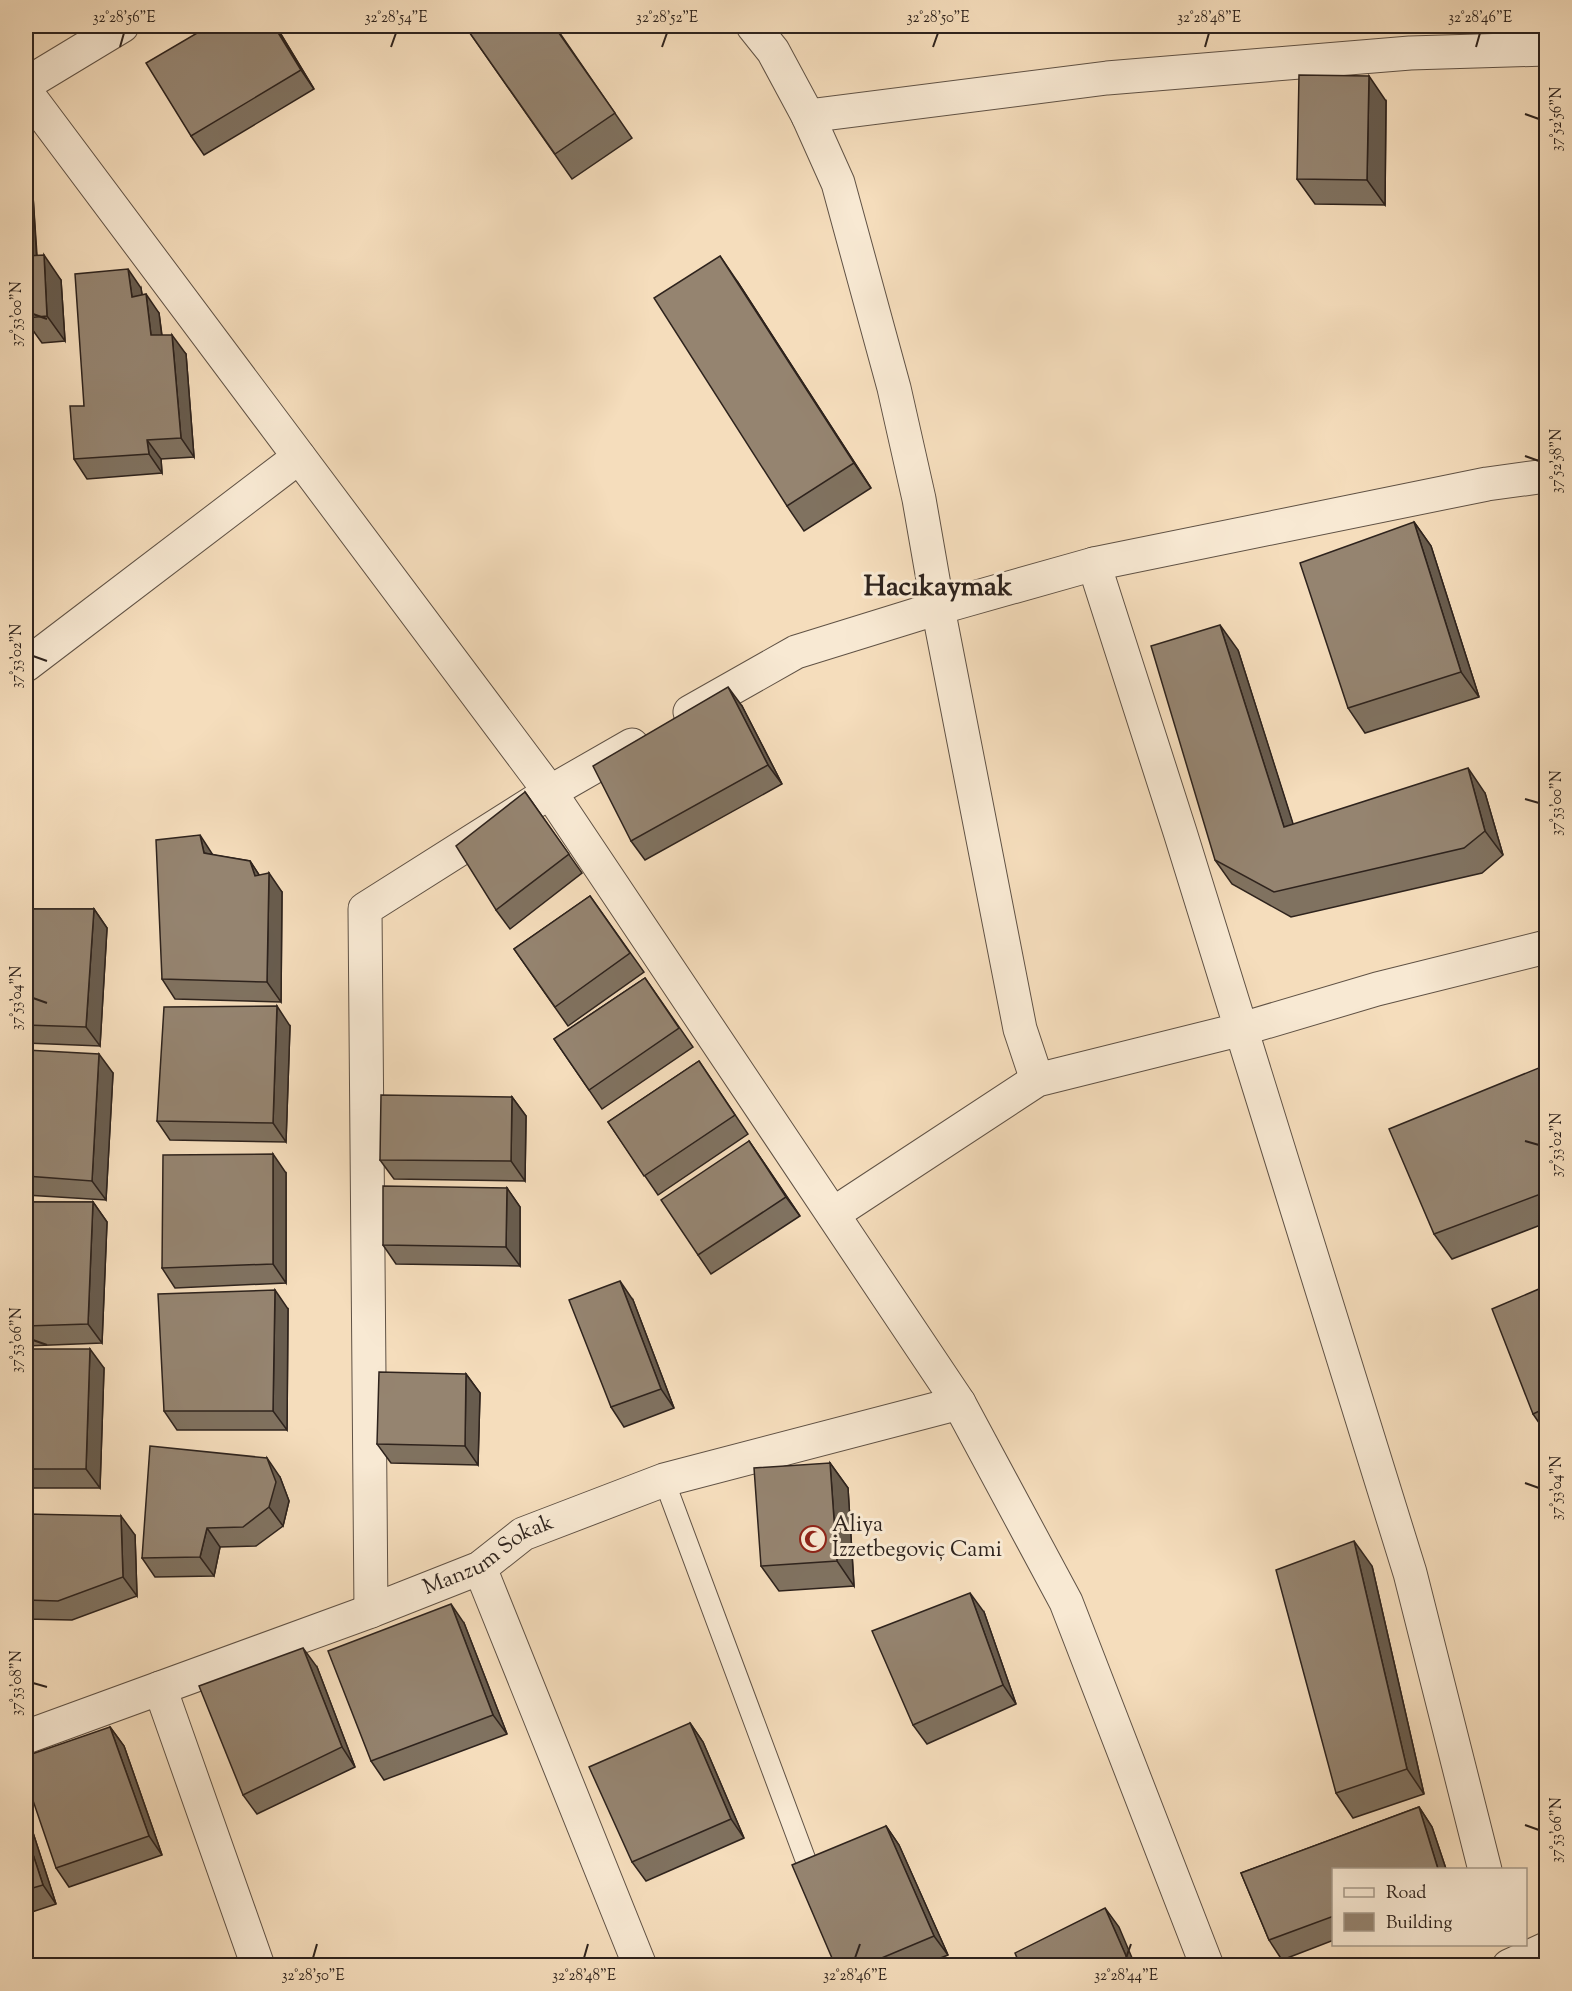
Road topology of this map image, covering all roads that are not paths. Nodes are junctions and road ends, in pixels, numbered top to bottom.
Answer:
1 (122, 26) edge
2 (753, 26) edge
3 (1546, 49) edge
4 (26, 84) edge
5 (26, 92) edge
6 (808, 116) junction
7 (299, 457) junction
8 (1546, 476) edge
9 (1094, 564) junction
10 (938, 608) junction
11 (26, 665) edge
12 (550, 792) junction
13 (1546, 947) edge
14 (1242, 1029) junction
15 (1037, 1080) junction
16 (833, 1214) junction
17 (959, 1403) junction
18 (664, 1480) junction
19 (480, 1568) junction
20 (371, 1611) junction
21 (160, 1688) junction
22 (26, 1737) edge
23 (1485, 1868) edge
24 (809, 1869) edge
25 (1505, 1946) edge
26 (1546, 1949) edge
27 (258, 1965) edge
28 (640, 1965) edge
29 (1208, 1965) edge
30 (1509, 1965) edge

1 - 4 street
2 - 6 street
3 - 6 street
5 - 7 street
6 - 10 street
7 - 11 street
7 - 12 street
8 - 9 street
9 - 10 street
9 - 14 street
10 - 12 street
10 - 15 street
12 - 16 street
12 - 20 street
13 - 14 street
14 - 15 street
14 - 23 street
15 - 16 street
16 - 17 street
17 - 18 street, Manzum Sokak
17 - 29 street
18 - 19 street, Manzum Sokak
18 - 24 lane
19 - 20 street, Manzum Sokak
19 - 28 street
20 - 21 street, Manzum Sokak
21 - 22 street, Manzum Sokak
21 - 27 street
25 - 30 street
26 - 30 street

